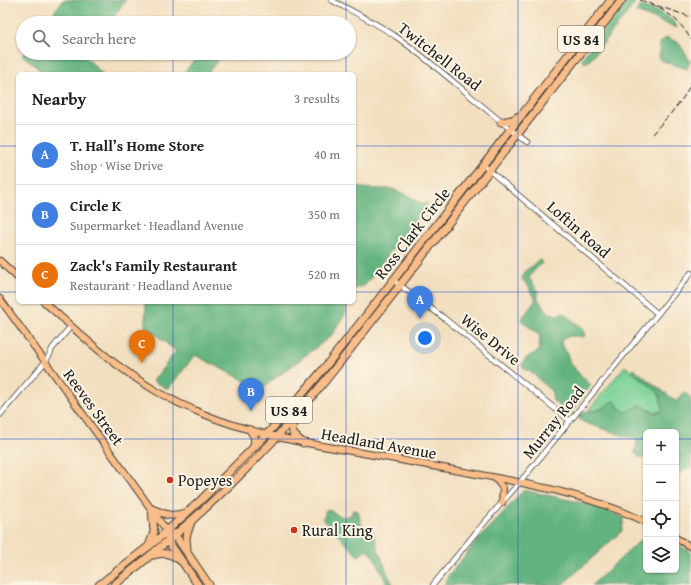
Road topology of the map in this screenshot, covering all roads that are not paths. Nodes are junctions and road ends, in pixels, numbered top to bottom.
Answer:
1 (331, 0) edge
2 (610, 1) edge
3 (621, 2) edge
4 (521, 115) junction
5 (501, 122) junction
6 (510, 129) junction
7 (517, 135) junction
8 (527, 142) dead end
9 (483, 165) junction
10 (490, 170) junction
11 (1, 263) edge
12 (691, 273) edge
13 (16, 276) edge
14 (393, 280) junction
15 (400, 285) junction
16 (0, 299) edge
17 (46, 304) edge
18 (658, 314) junction
19 (71, 326) junction
20 (45, 362) junction
21 (0, 415) edge
22 (570, 420) junction
23 (292, 421) junction
24 (250, 430) junction
25 (267, 434) junction
26 (277, 437) junction
27 (303, 443) junction
28 (252, 450) junction
29 (495, 478) junction
30 (520, 482) junction
31 (502, 503) junction
32 (152, 510) junction
33 (188, 512) junction
34 (192, 520) junction
35 (643, 521) edge
36 (167, 531) junction
37 (175, 535) junction
38 (679, 540) edge
39 (168, 541) junction
40 (148, 547) junction
41 (691, 547) edge
42 (188, 553) junction
43 (151, 556) junction
44 (184, 564) junction
45 (99, 585) edge
46 (114, 585) edge
47 (198, 585) edge
48 (209, 585) edge
49 (433, 585) edge

1 - 5 street, Twitchell Road
2 - 4 highway, Ross Clark Circle / US 84
3 - 7 highway, Ross Clark Circle / US 84
4 - 5 highway
4 - 6 highway, Ross Clark Circle / US 84
5 - 6 street, Twitchell Road
6 - 7 street, Twitchell Road
6 - 9 highway, Ross Clark Circle / US 84
7 - 8 street, Twitchell Road
7 - 10 highway, Ross Clark Circle / US 84
9 - 10 street, Loftin Road
9 - 14 highway, Ross Clark Circle / US 84
10 - 15 highway, Ross Clark Circle / US 84
10 - 18 street, Loftin Road
11 - 13 main road
12 - 18 street, Murray Road
14 - 15 street, Wise Drive
14 - 25 highway, Ross Clark Circle / US 84
15 - 22 street, Wise Drive
15 - 23 highway, Ross Clark Circle / US 84
16 - 20 main road, Reeves Street
17 - 19 main road, Headland Avenue
18 - 22 street, Murray Road
19 - 20 street
19 - 24 main road, Headland Avenue
20 - 21 street
20 - 32 main road, Reeves Street
22 - 30 street, Murray Road
23 - 26 highway, Ross Clark Circle / US 84
23 - 27 highway
24 - 25 main road, Headland Avenue
24 - 28 highway
25 - 26 main road, Headland Avenue
25 - 28 highway, Ross Clark Circle / US 84
26 - 27 main road, Headland Avenue
26 - 34 highway, Ross Clark Circle / US 84
27 - 29 main road, Headland Avenue
28 - 33 highway, Ross Clark Circle / US 84
29 - 30 main road, Headland Avenue
29 - 31 main road
30 - 31 street, Murray Road
30 - 35 main road, Headland Avenue
31 - 49 street, Murray Road
32 - 33 highway
32 - 36 main road, Reeves Street
32 - 40 highway
33 - 36 highway, Ross Clark Circle / US 84
34 - 37 highway, Ross Clark Circle / US 84
34 - 42 highway
36 - 37 highway, Reeves Street
36 - 39 highway, Reeves Street
36 - 40 highway, Ross Clark Circle / US 84
37 - 39 highway, Ross Clark Circle / US 84
37 - 42 highway, Reeves Street
38 - 41 main road
39 - 43 highway, Ross Clark Circle / US 84
39 - 44 highway, Reeves Street
40 - 45 highway, Ross Clark Circle / US 84
42 - 48 highway, Reeves Street
43 - 44 highway
43 - 46 highway, Ross Clark Circle / US 84
44 - 47 highway, Reeves Street

